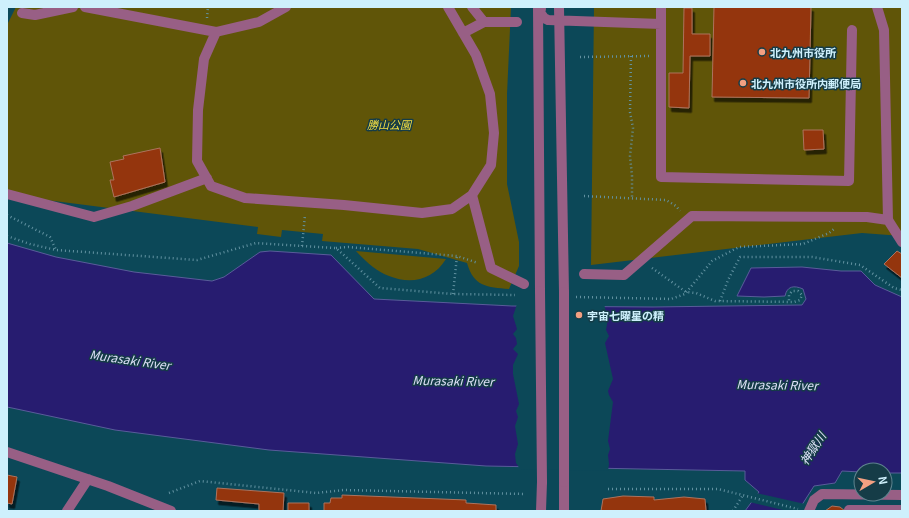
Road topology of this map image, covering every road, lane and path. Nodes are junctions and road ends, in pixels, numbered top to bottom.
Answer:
1 (73, 7) edge
2 (85, 7) edge
3 (208, 7) edge
4 (286, 7) edge
5 (448, 7) edge
6 (472, 7) edge
7 (559, 7) edge
8 (661, 7) edge
9 (877, 7) edge
10 (540, 8) edge
11 (22, 13) dead end
12 (207, 19) joint
13 (559, 21) junction
14 (484, 22) junction
15 (518, 22) dead end
16 (661, 24) junction
17 (206, 30) junction
18 (852, 30) dead end
19 (216, 32) junction
20 (463, 33) junction
21 (631, 56) junction
22 (661, 56) junction
23 (580, 57) dead end
24 (207, 178) junction
25 (7, 194) edge
26 (472, 195) junction
27 (584, 196) dead end
28 (632, 198) junction
29 (7, 215) edge
30 (305, 216) dead end
31 (841, 217) junction
32 (687, 220) junction
33 (888, 220) junction
34 (7, 236) edge
35 (902, 242) edge
36 (302, 246) junction
37 (336, 248) junction
38 (56, 250) junction
39 (457, 256) junction
40 (491, 268) junction
41 (653, 269) dead end
42 (584, 274) dead end
43 (524, 284) dead end
44 (902, 290) edge
45 (686, 292) junction
46 (453, 294) junction
47 (518, 295) dead end
48 (574, 297) dead end
49 (720, 301) junction
50 (789, 302) junction
51 (7, 452) edge
52 (88, 479) junction
53 (608, 489) dead end
54 (169, 493) dead end
55 (525, 494) dead end
56 (743, 494) junction
57 (902, 495) edge
58 (806, 510) edge
59 (849, 510) dead end
60 (902, 510) edge
61 (67, 511) edge
62 (171, 511) edge
63 (541, 511) edge
64 (564, 511) edge
65 (733, 511) edge

1 - 11 street
2 - 17 street
3 - 12 path
4 - 19 street
5 - 20 street
6 - 14 street
7 - 13 street
8 - 16 street
9 - 33 street
10 - 13 street
10 - 63 street, bridge
12 - 17 street
13 - 16 street
13 - 64 street, bridge
14 - 15 street
14 - 20 street
16 - 22 street
17 - 19 street
18 - 22 street
19 - 24 street
20 - 26 street
21 - 22 path
21 - 23 path
21 - 28 path
24 - 25 street
24 - 26 street
26 - 40 street
27 - 28 path
28 - 32 path
29 - 38 path
30 - 36 path
31 - 32 street
31 - 33 street
31 - 45 path
32 - 42 street
33 - 35 street
34 - 38 path
36 - 37 path
36 - 38 path
37 - 39 path
37 - 46 path
39 - 40 path
39 - 46 path
40 - 43 street
41 - 45 path
44 - 49 path
45 - 48 path
45 - 49 path
46 - 47 path
49 - 50 path
50 - 50 path
51 - 52 street
52 - 61 street
52 - 62 street
53 - 56 path
54 - 55 path
56 - 58 path
56 - 65 path
57 - 58 street
59 - 60 street

